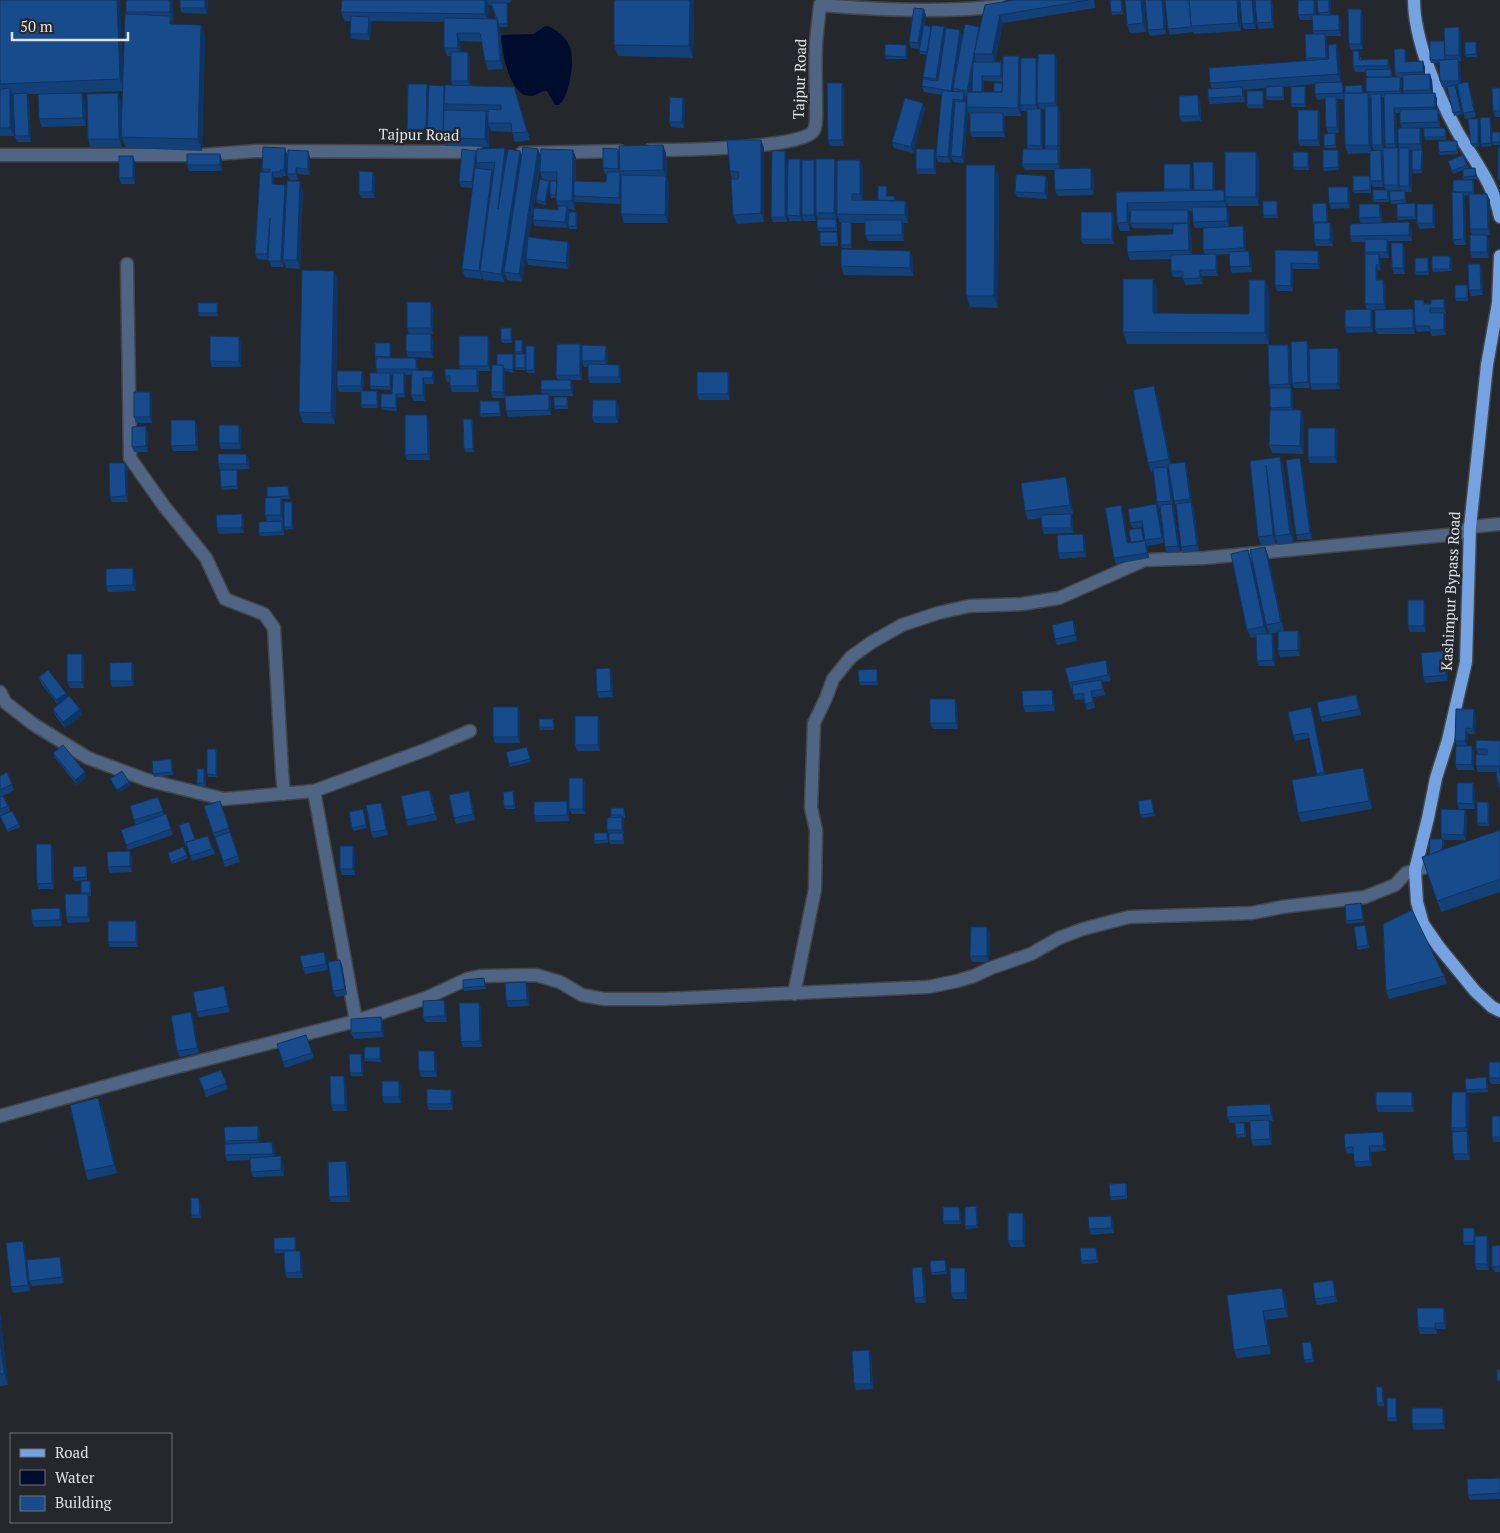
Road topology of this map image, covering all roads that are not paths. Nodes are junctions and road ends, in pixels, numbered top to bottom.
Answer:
1 (1414, 0) edge
2 (820, 2) edge
3 (1016, 4) edge
4 (491, 153) edge
5 (510, 153) edge
6 (0, 155) edge
7 (1500, 217) edge
8 (1500, 256) edge
9 (127, 264) dead end
10 (1500, 524) edge
11 (1470, 527) junction
12 (0, 692) edge
13 (470, 731) dead end
14 (314, 791) junction
15 (284, 794) junction
16 (1450, 857) edge
17 (1415, 870) junction
18 (794, 994) junction
19 (1500, 1011) edge
20 (356, 1021) junction
21 (0, 1116) edge

1 - 7 main road
2 - 3 street, Tajpur Road
2 - 5 street, Tajpur Road
4 - 6 street, Tajpur Road
8 - 11 main road, Kashimpur Bypass Road
9 - 15 street
10 - 11 street
11 - 17 main road, Kashimpur Bypass Road
11 - 18 street
12 - 15 street
13 - 14 street
14 - 15 street
14 - 20 street
16 - 17 street
17 - 18 street
17 - 19 main road, Kashimpur Bypass Road
18 - 20 street
20 - 21 street

